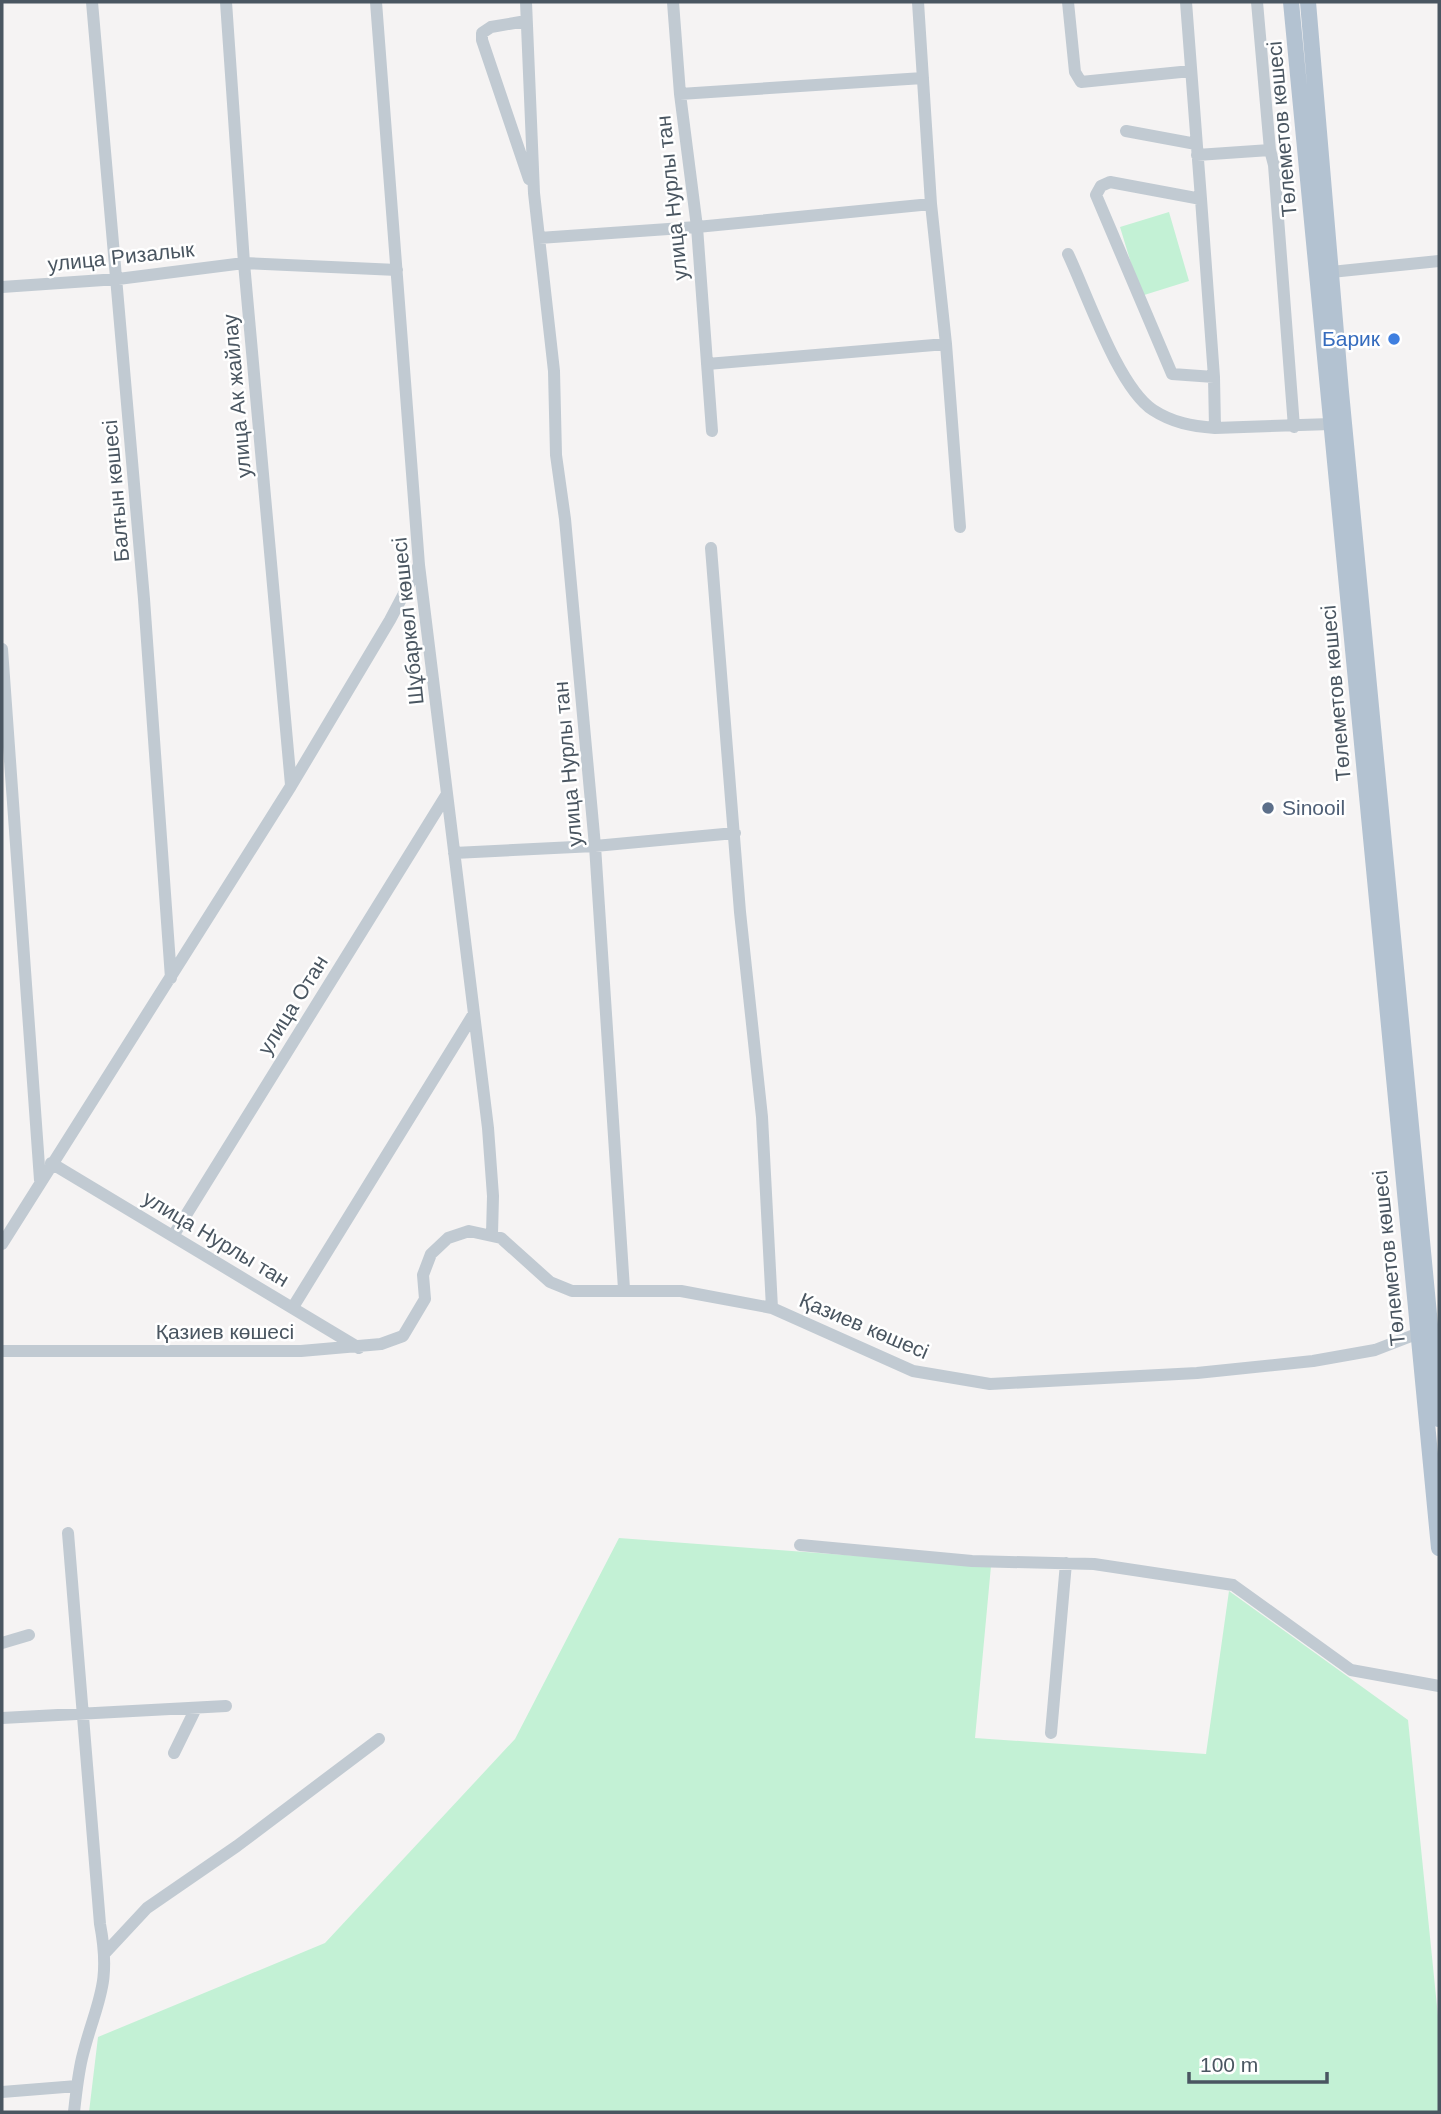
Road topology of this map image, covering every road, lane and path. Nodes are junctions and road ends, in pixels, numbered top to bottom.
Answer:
1 (92, 2) edge
2 (226, 2) edge
3 (376, 2) edge
4 (526, 2) edge
5 (673, 2) edge
6 (918, 2) edge
7 (1068, 2) edge
8 (1186, 2) edge
9 (1257, 2) edge
10 (1291, 2) edge
11 (1308, 2) edge
12 (526, 21) junction
13 (1191, 71) junction
14 (923, 78) junction
15 (680, 94) junction
16 (1126, 131) dead end
17 (1197, 149) junction
18 (1270, 150) junction
19 (534, 193) junction
20 (1201, 199) junction
21 (931, 204) junction
22 (697, 227) junction
23 (539, 238) junction
24 (1068, 254) dead end
25 (1439, 261) edge
26 (244, 263) junction
27 (397, 270) junction
28 (1331, 272) junction
29 (118, 279) junction
30 (2, 287) edge
31 (946, 344) junction
32 (708, 364) junction
33 (1214, 377) junction
34 (1335, 392) junction
35 (1331, 424) junction
36 (1294, 427) junction
37 (1215, 428) junction
38 (712, 431) dead end
39 (960, 527) dead end
40 (711, 548) dead end
41 (419, 565) junction
42 (2, 649) edge
43 (291, 786) junction
44 (447, 794) junction
45 (735, 833) junction
46 (595, 846) junction
47 (454, 853) junction
48 (171, 978) junction
49 (473, 1015) junction
50 (51, 1163) junction
51 (40, 1180) junction
52 (492, 1234) junction
53 (173, 1236) junction
54 (2, 1244) edge
55 (624, 1289) junction
56 (293, 1307) junction
57 (772, 1308) junction
58 (1430, 1331) edge
59 (360, 1348) junction
60 (2, 1351) edge
61 (1439, 1419) edge
62 (1438, 1516) edge
63 (68, 1533) dead end
64 (800, 1545) dead end
65 (1439, 1548) edge
66 (1066, 1563) junction
67 (29, 1635) dead end
68 (2, 1643) edge
69 (1439, 1686) edge
70 (226, 1706) dead end
71 (196, 1708) junction
72 (82, 1714) junction
73 (2, 1718) edge
74 (1051, 1733) dead end
75 (379, 1739) dead end
76 (174, 1753) dead end
77 (106, 1952) junction
78 (77, 2086) junction
79 (2, 2092) edge
80 (74, 2112) edge

1 - 29 street, Балғын көшесі
2 - 26 street, улица Ак жайлау
3 - 27 street, Шұбаркөл көшесі
4 - 12 street
5 - 15 street, улица Нурлы тан
6 - 14 street
7 - 13 street
8 - 13 street
9 - 18 street
10 - 34 main road, Төлеметов көшесі
11 - 28 main road, Төлеметов көшесі
12 - 19 street
12 - 19 street
13 - 17 street
14 - 15 street
14 - 21 street
15 - 22 street, улица Нурлы тан
16 - 17 street
17 - 18 street
17 - 20 street
18 - 36 street
19 - 23 street, улица Нурлы тан
20 - 33 street
20 - 33 street
21 - 22 street
21 - 31 street
22 - 23 street
22 - 32 street, улица Нурлы тан
23 - 46 street, улица Нурлы тан
24 - 37 street
25 - 28 street
26 - 27 street, улица Ризалык
26 - 29 street, улица Ризалык
26 - 43 street, улица Ак жайлау
27 - 41 street, Шұбаркөл көшесі
28 - 34 main road, Төлеметов көшесі
29 - 30 street, улица Ризалык
29 - 48 street, Балғын көшесі
31 - 32 street
31 - 39 street
32 - 38 street, улица Нурлы тан
33 - 37 street
34 - 35 main road, Төлеметов көшесі
34 - 58 main road, Төлеметов көшесі
35 - 36 street
35 - 58 main road, Төлеметов көшесі
36 - 37 street
40 - 45 street
41 - 43 street
41 - 44 street, Шұбаркөл көшесі
42 - 51 street
43 - 48 street
44 - 47 street, Шұбаркөл көшесі
44 - 53 street, улица Отан
45 - 46 street
45 - 57 street
46 - 47 street
46 - 55 street, улица Нурлы тан
47 - 49 street, Шұбаркөл көшесі
48 - 50 street
49 - 52 street, Шұбаркөл көшесі
49 - 56 street
50 - 51 street
50 - 53 street, улица Нурлы тан
51 - 54 street
52 - 55 street, Қазиев көшесі
52 - 59 street, Қазиев көшесі
53 - 56 street, улица Нурлы тан
55 - 57 street, Қазиев көшесі
56 - 59 street, улица Нурлы тан
57 - 58 street, Қазиев көшесі
58 - 61 main road, Төлеметов көшесі
58 - 62 main road, Төлеметов көшесі
59 - 60 street, Қазиев көшесі
62 - 65 main road, Төлеметов көшесі
63 - 72 street
64 - 66 street
66 - 69 street
66 - 74 street
67 - 68 street
70 - 71 street
71 - 72 street
71 - 76 street
72 - 73 street
72 - 77 street
75 - 77 street
77 - 78 street
78 - 79 street
78 - 80 street

